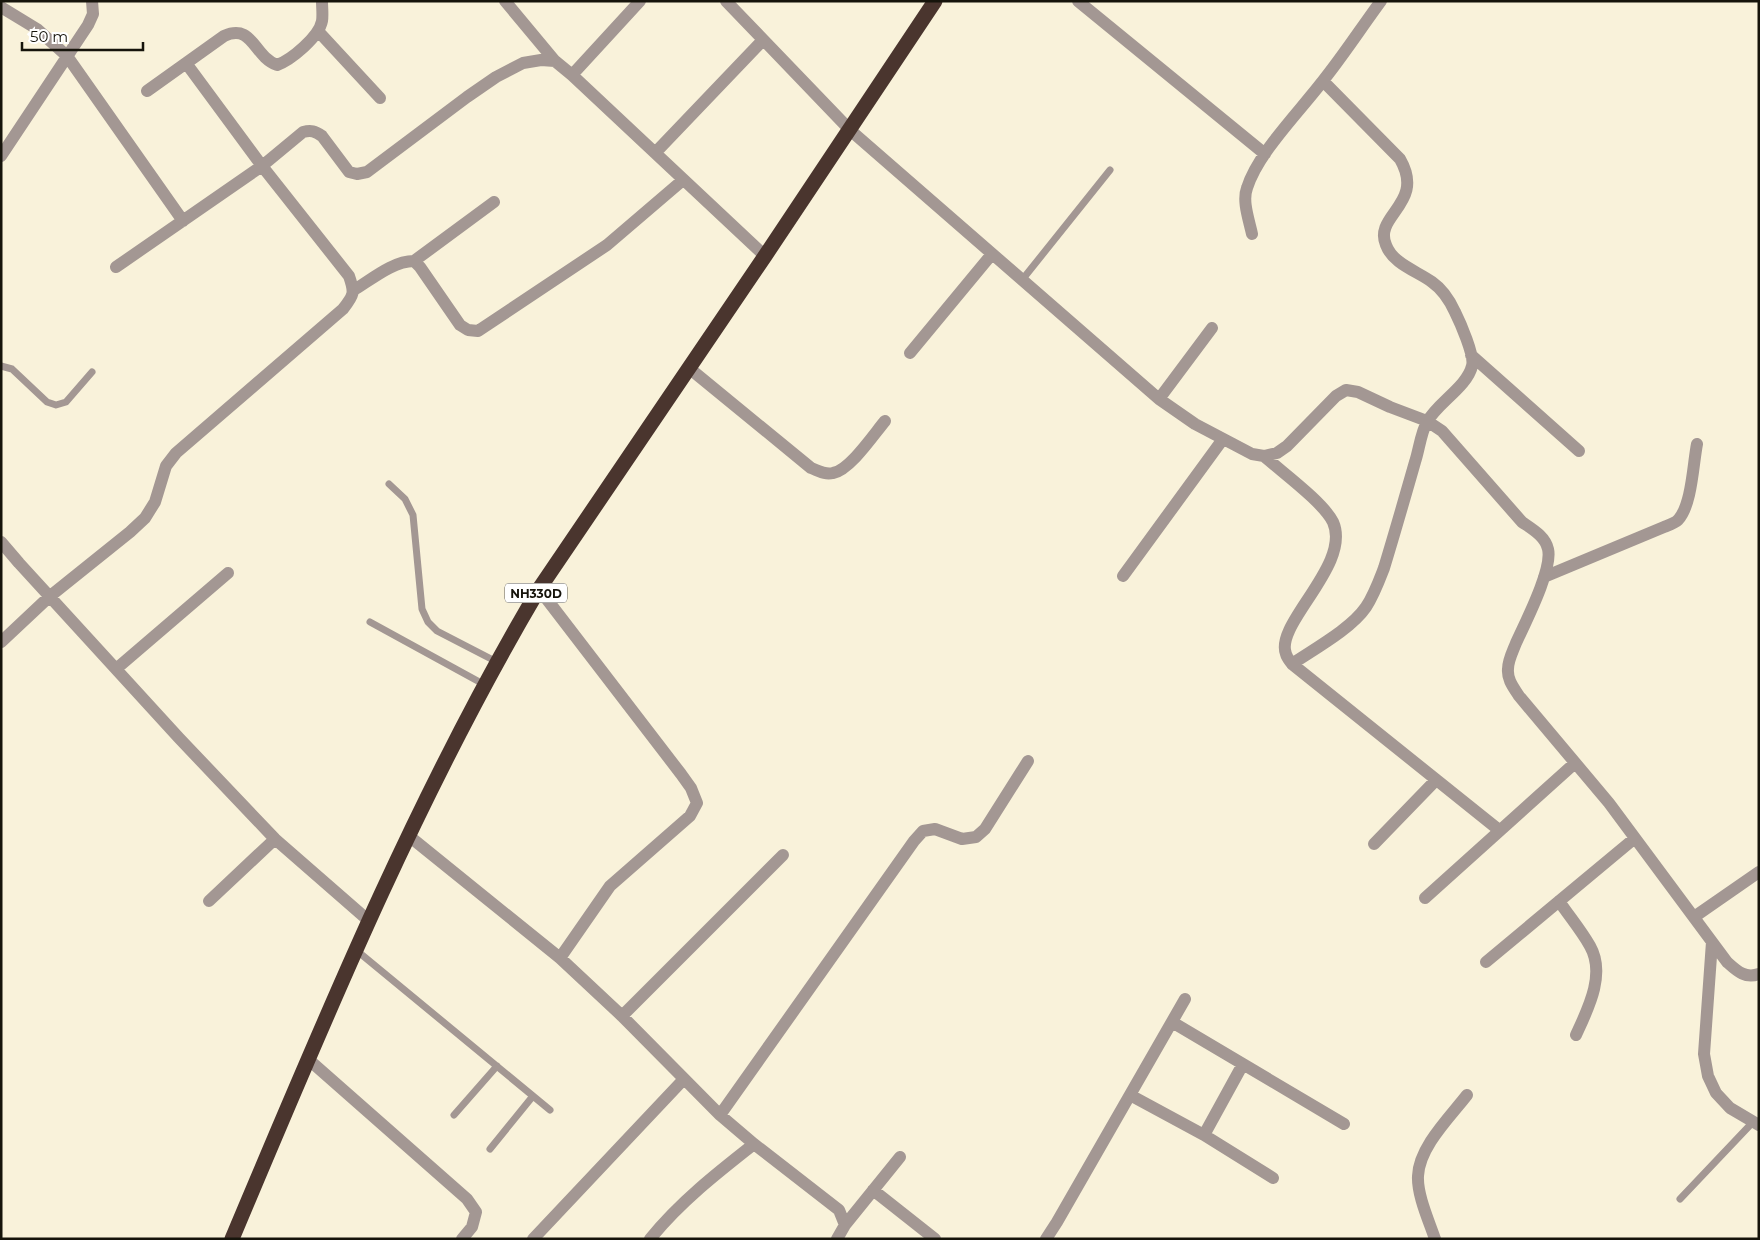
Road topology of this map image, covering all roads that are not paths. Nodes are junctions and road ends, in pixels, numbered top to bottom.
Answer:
1 (92, 1) edge
2 (322, 1) edge
3 (505, 1) edge
4 (640, 1) edge
5 (726, 1) edge
6 (935, 1) edge
7 (1078, 1) edge
8 (1381, 1) edge
9 (1, 7) edge
10 (318, 31) junction
11 (762, 40) junction
12 (67, 56) junction
13 (555, 62) junction
14 (186, 63) junction
15 (572, 75) junction
16 (1324, 81) junction
17 (147, 91) dead end
18 (380, 98) dead end
19 (850, 130) junction
20 (4, 147) edge
21 (655, 153) junction
22 (1265, 154) junction
23 (262, 166) junction
24 (1110, 170) dead end
25 (683, 180) junction
26 (494, 202) dead end
27 (183, 221) junction
28 (1252, 234) dead end
29 (992, 254) junction
30 (765, 256) junction
31 (414, 261) junction
32 (116, 267) dead end
33 (1022, 280) junction
34 (354, 290) junction
35 (1212, 328) dead end
36 (910, 353) dead end
37 (1472, 355) junction
38 (1, 366) edge
39 (689, 368) junction
40 (92, 372) dead end
41 (1159, 399) junction
42 (885, 421) dead end
43 (1427, 421) junction
44 (1222, 439) junction
45 (1697, 444) dead end
46 (1579, 451) dead end
47 (1264, 456) junction
48 (389, 484) dead end
49 (1, 542) edge
50 (1, 558) edge
51 (19, 563) junction
52 (228, 573) dead end
53 (1123, 576) dead end
54 (1544, 577) junction
55 (539, 589) junction
56 (49, 597) junction
57 (370, 622) dead end
58 (1, 642) edge
59 (497, 662) junction
60 (1292, 664) junction
61 (116, 669) junction
62 (485, 686) junction
63 (1028, 761) dead end
64 (1575, 763) junction
65 (1436, 780) junction
66 (1499, 830) junction
67 (409, 836) junction
68 (1635, 838) junction
69 (275, 839) junction
70 (1374, 844) dead end
71 (783, 855) dead end
72 (1759, 872) edge
73 (1425, 898) dead end
74 (209, 901) dead end
75 (1559, 901) junction
76 (1694, 917) junction
77 (369, 921) junction
78 (1712, 942) junction
79 (356, 950) junction
80 (560, 958) junction
81 (1486, 962) dead end
82 (1759, 974) edge
83 (1185, 999) dead end
84 (622, 1016) junction
85 (1172, 1022) junction
86 (1576, 1035) dead end
87 (308, 1059) junction
88 (1243, 1064) junction
89 (497, 1066) junction
90 (684, 1079) junction
91 (1130, 1095) junction
92 (1467, 1095) dead end
93 (533, 1096) junction
94 (550, 1110) dead end
95 (454, 1115) dead end
96 (720, 1115) junction
97 (1344, 1124) dead end
98 (1756, 1124) edge
99 (1204, 1135) junction
100 (754, 1144) junction
101 (490, 1149) dead end
102 (900, 1157) dead end
103 (1273, 1178) dead end
104 (873, 1190) junction
105 (1680, 1199) dead end
106 (844, 1226) junction
107 (232, 1239) edge
108 (462, 1239) edge
109 (533, 1239) edge
110 (650, 1239) edge
111 (837, 1239) edge
112 (935, 1239) edge
113 (1046, 1239) edge
114 (1435, 1239) edge

1 - 12 street
2 - 10 street
3 - 13 street
4 - 15 street
5 - 11 street
6 - 19 highway, NH330D
7 - 22 street
8 - 16 street
9 - 12 street
10 - 14 street
10 - 18 street
11 - 19 street
11 - 21 street
12 - 20 street
12 - 27 street
13 - 15 street
13 - 23 street
14 - 17 street
14 - 23 street
15 - 21 street
16 - 22 street
16 - 37 street
19 - 29 street
19 - 30 highway, NH330D
21 - 25 street
22 - 28 street
23 - 27 street
23 - 34 street
24 - 33 lane
25 - 30 street
25 - 31 street
26 - 31 street
27 - 32 street
29 - 33 street
29 - 36 street
30 - 39 highway, NH330D
31 - 34 street
33 - 41 street
34 - 56 street
35 - 41 street
37 - 43 street
37 - 46 street
38 - 40 lane
39 - 42 street
39 - 55 highway, NH330D
41 - 44 street
43 - 47 street
43 - 54 street
43 - 60 street
44 - 47 street
44 - 53 street
45 - 54 street
47 - 60 street
48 - 59 lane
49 - 51 street
50 - 51 street
51 - 56 street
52 - 61 street
54 - 64 street
55 - 59 highway, NH330D
55 - 80 street
56 - 58 street
56 - 61 street
57 - 62 lane
59 - 62 highway, NH330D
60 - 65 street
61 - 69 street
62 - 67 highway, NH330D
63 - 96 street
64 - 66 street
64 - 68 street
65 - 66 street
65 - 70 street
66 - 73 street
67 - 77 highway, NH330D
67 - 80 street
68 - 75 street
68 - 76 street
69 - 74 street
69 - 77 street
71 - 84 street
72 - 76 street
75 - 81 street
75 - 86 street
76 - 78 street
77 - 79 highway, NH330D
78 - 82 street
78 - 98 street
79 - 87 highway, NH330D
79 - 89 lane
80 - 84 street
83 - 85 street
84 - 90 street
85 - 88 street
85 - 91 street
87 - 107 highway, NH330D
87 - 108 street
88 - 97 street
88 - 99 street
89 - 93 lane
89 - 95 lane
90 - 96 street
90 - 109 street
91 - 99 street
91 - 113 street
92 - 114 street
93 - 94 lane
93 - 101 lane
96 - 100 street
98 - 105 lane
99 - 103 street
100 - 106 street
100 - 110 street
102 - 104 street
104 - 106 street
104 - 112 street
106 - 111 street

